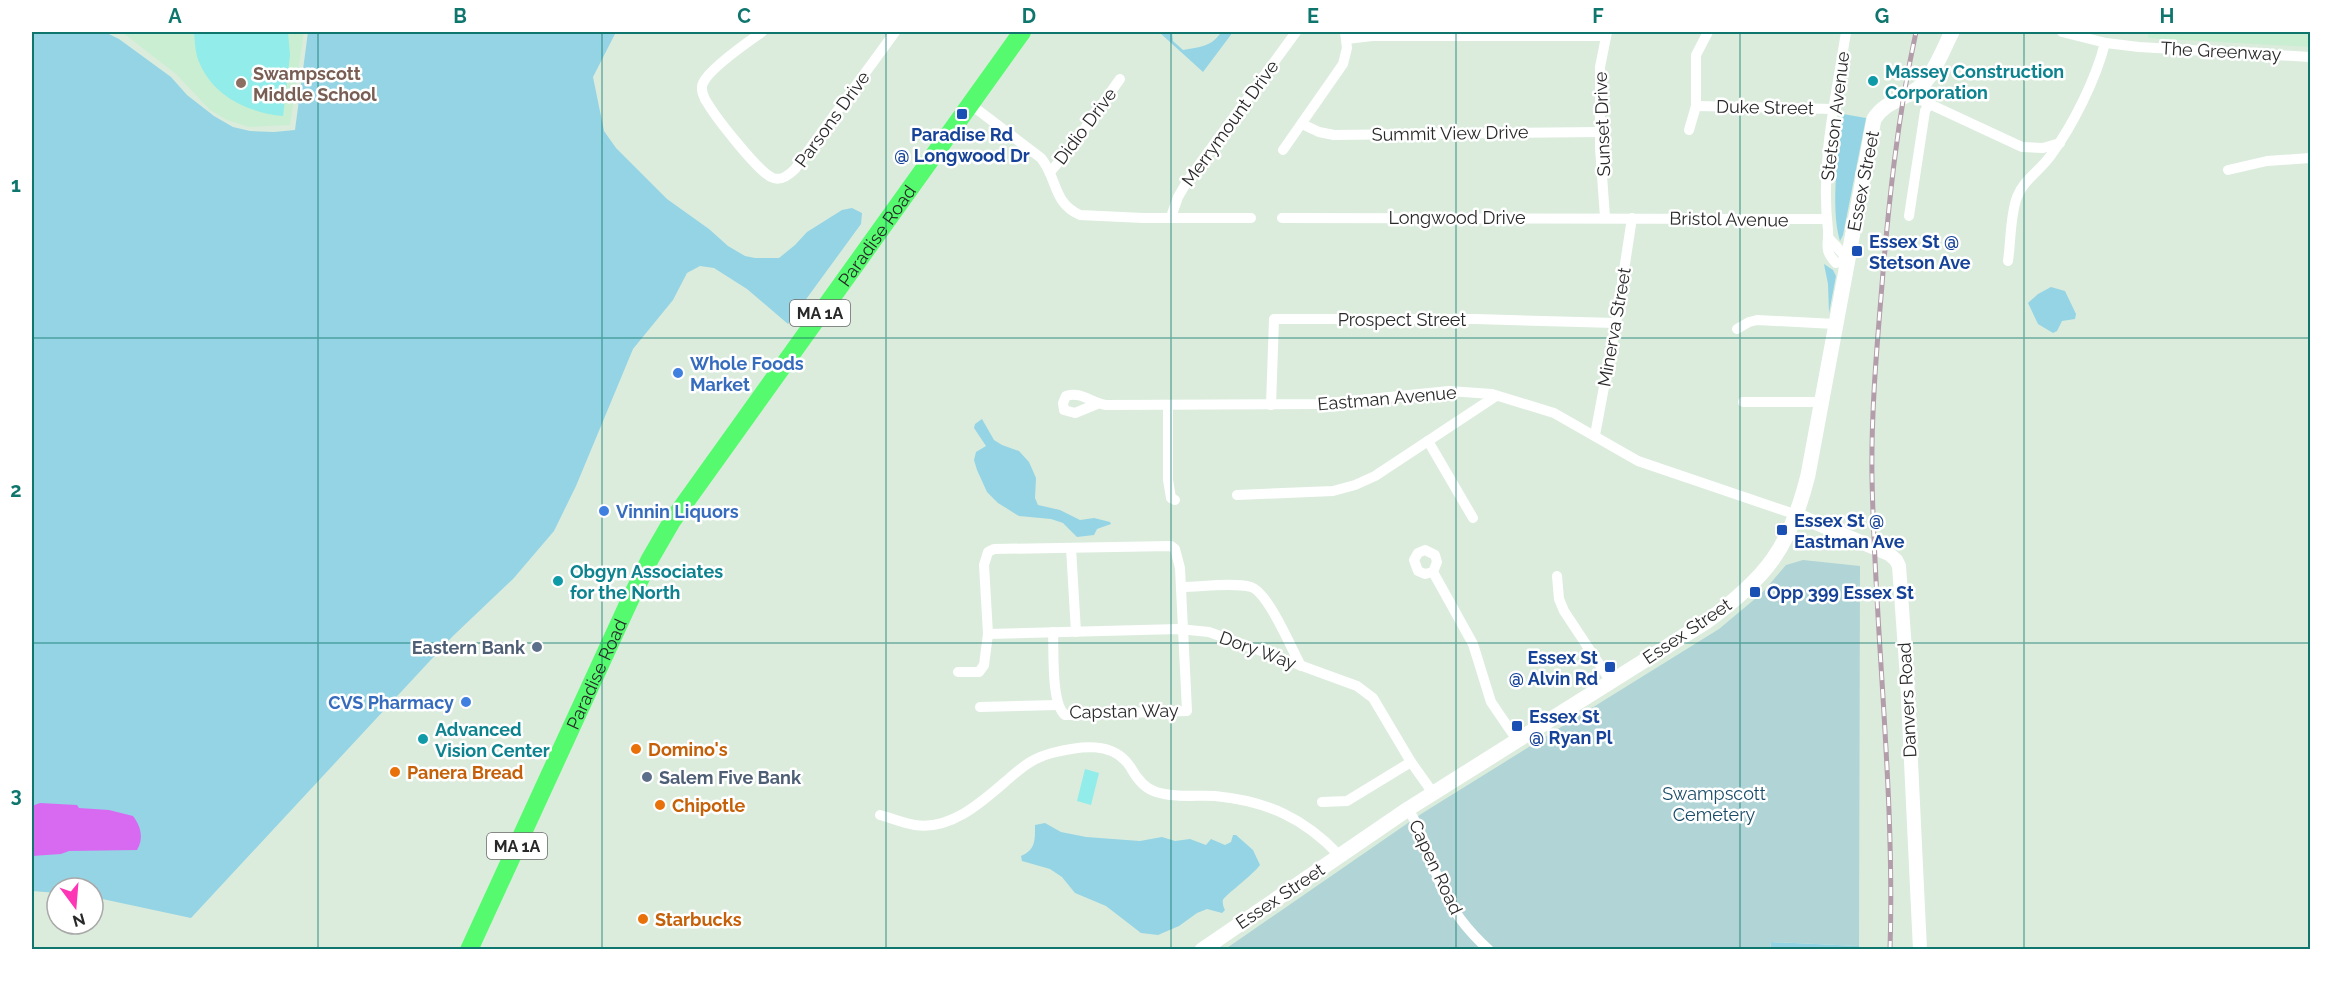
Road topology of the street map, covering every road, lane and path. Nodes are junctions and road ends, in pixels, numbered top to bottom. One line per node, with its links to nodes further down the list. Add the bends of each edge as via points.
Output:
1 (762, 32): 2 (street, Parsons Drive, via 716,69 702,88 708,105 763,170 777,179 795,169)
2 (895, 32)
3 (1022, 32): 15 (highway, Paradise Road / MA 1A)
4 (1296, 32): 28 (street, Merrymount Drive, via 1188,180)
5 (1708, 32): 17 (street, via 1696,55)
6 (1846, 32): 18 (street, Stetson Avenue)
7 (1952, 32): 14 (main road, Essex Street, via 1929,76)
8 (2062, 32): 11 (street, The Greenway)
9 (1606, 34): 10 (street); 21 (street, Sunset Drive, via 1599,67)
10 (1346, 35): 19 (street, via 1343,64)
11 (2105, 43): 12 (street, The Greenway); 22 (street, via 2100,63)
12 (2310, 57)
13 (1120, 79): 26 (street, Didio Drive)
14 (1911, 92): 16 (street); 34 (main road, Essex Street, via 1882,109 1874,119)
15 (970, 104): 26 (street, via 1035,153); 71 (highway, Paradise Road / MA 1A, via 672,522 632,596)
16 (1929, 104): 22 (street, via 2022,147 2043,148); 27 (street)
17 (1696, 106): 18 (street, Duke Street); 20 (street)
18 (1833, 109): 33 (street, Stetson Avenue, via 1825,168)
19 (1302, 124): 21 (street, Summit View Drive, via 1334,135); 23 (street)
20 (1689, 130)
21 (1601, 132): 31 (street, Sunset Drive)
22 (2060, 142): 35 (street, via 2017,198)
23 (1283, 150)
24 (2310, 158): 25 (street, via 2267,161)
25 (2228, 170)
26 (1050, 172): 28 (street, via 1060,198 1080,215)
27 (1909, 216)
28 (1172, 218): 29 (street)
29 (1251, 218)
30 (1282, 218): 31 (street, Longwood Drive)
31 (1605, 218): 32 (street, Longwood Drive)
32 (1632, 218): 33 (street, Bristol Avenue); 36 (street, Minerva Street)
33 (1826, 219): 34 (street, Stetson Avenue, via 1828,237)
34 (1847, 260): 37 (main road, Essex Street)
35 (2008, 261)
36 (1616, 323): 44 (street, Prospect Street, via 1274,319); 45 (street, Minerva Street)
37 (1835, 324): 38 (street, via 1768,320 1749,322); 41 (main road, Essex Street)
38 (1737, 329)
39 (1496, 396): 44 (street, Eastman Avenue, via 1449,391 1354,402); 45 (street, Eastman Avenue, via 1554,413); 46 (street)
40 (1743, 402): 41 (street)
41 (1821, 402): 49 (main road, Essex Street)
42 (1097, 404): 43 (street, Eastman Avenue)
43 (1168, 405): 44 (street, Eastman Avenue); 48 (street, via 1168,480 1171,498)
44 (1271, 405)
45 (1595, 435): 49 (street, Eastman Avenue, via 1638,460)
46 (1428, 441): 47 (street, via 1375,476 1346,489); 50 (street)
47 (1237, 495)
48 (1175, 500)
49 (1797, 515): 61 (main road, Essex Street, via 1774,559 1733,601); 74 (street, Danvers Road, via 1889,554 1896,560 1900,574)
50 (1473, 518)
51 (1071, 548): 54 (street, via 1171,546 1179,561); 56 (street); 58 (street, via 1002,548 994,549 985,558)
52 (1433, 572): 64 (street, via 1473,644 1491,702)
53 (1557, 576): 61 (street, via 1564,611)
54 (1180, 587): 55 (street); 59 (street, via 1238,586 1256,590 1267,601)
55 (1182, 629): 56 (street, Dory Way); 59 (street, Dory Way, via 1209,632); 62 (street, Capstan Way, via 1187,711 1065,714)
56 (1076, 632): 57 (street, Dory Way)
57 (1053, 633): 58 (street, Dory Way); 62 (street)
58 (988, 634): 60 (street, via 979,672)
59 (1301, 666): 65 (street, Dory Way, via 1327,674 1373,698)
60 (958, 672)
61 (1611, 682): 64 (main road, Essex Street)
62 (1058, 705): 63 (street)
63 (980, 707)
64 (1517, 740): 66 (main road, Essex Street)
65 (1411, 762): 66 (street, Dory Way); 67 (street, via 1347,801)
66 (1433, 793): 68 (main road, Essex Street)
67 (1322, 802)
68 (1408, 809): 70 (main road, Essex Street); 73 (street, Capen Road, via 1448,902)
69 (880, 815): 70 (street, via 916,825 942,824 970,809 1037,757 1101,747 1119,754 1152,791 1215,796 1273,808 1322,836)
70 (1339, 855): 72 (main road, Essex Street)
71 (469, 950)
72 (1202, 950)
73 (1489, 950)
74 (1920, 950)

